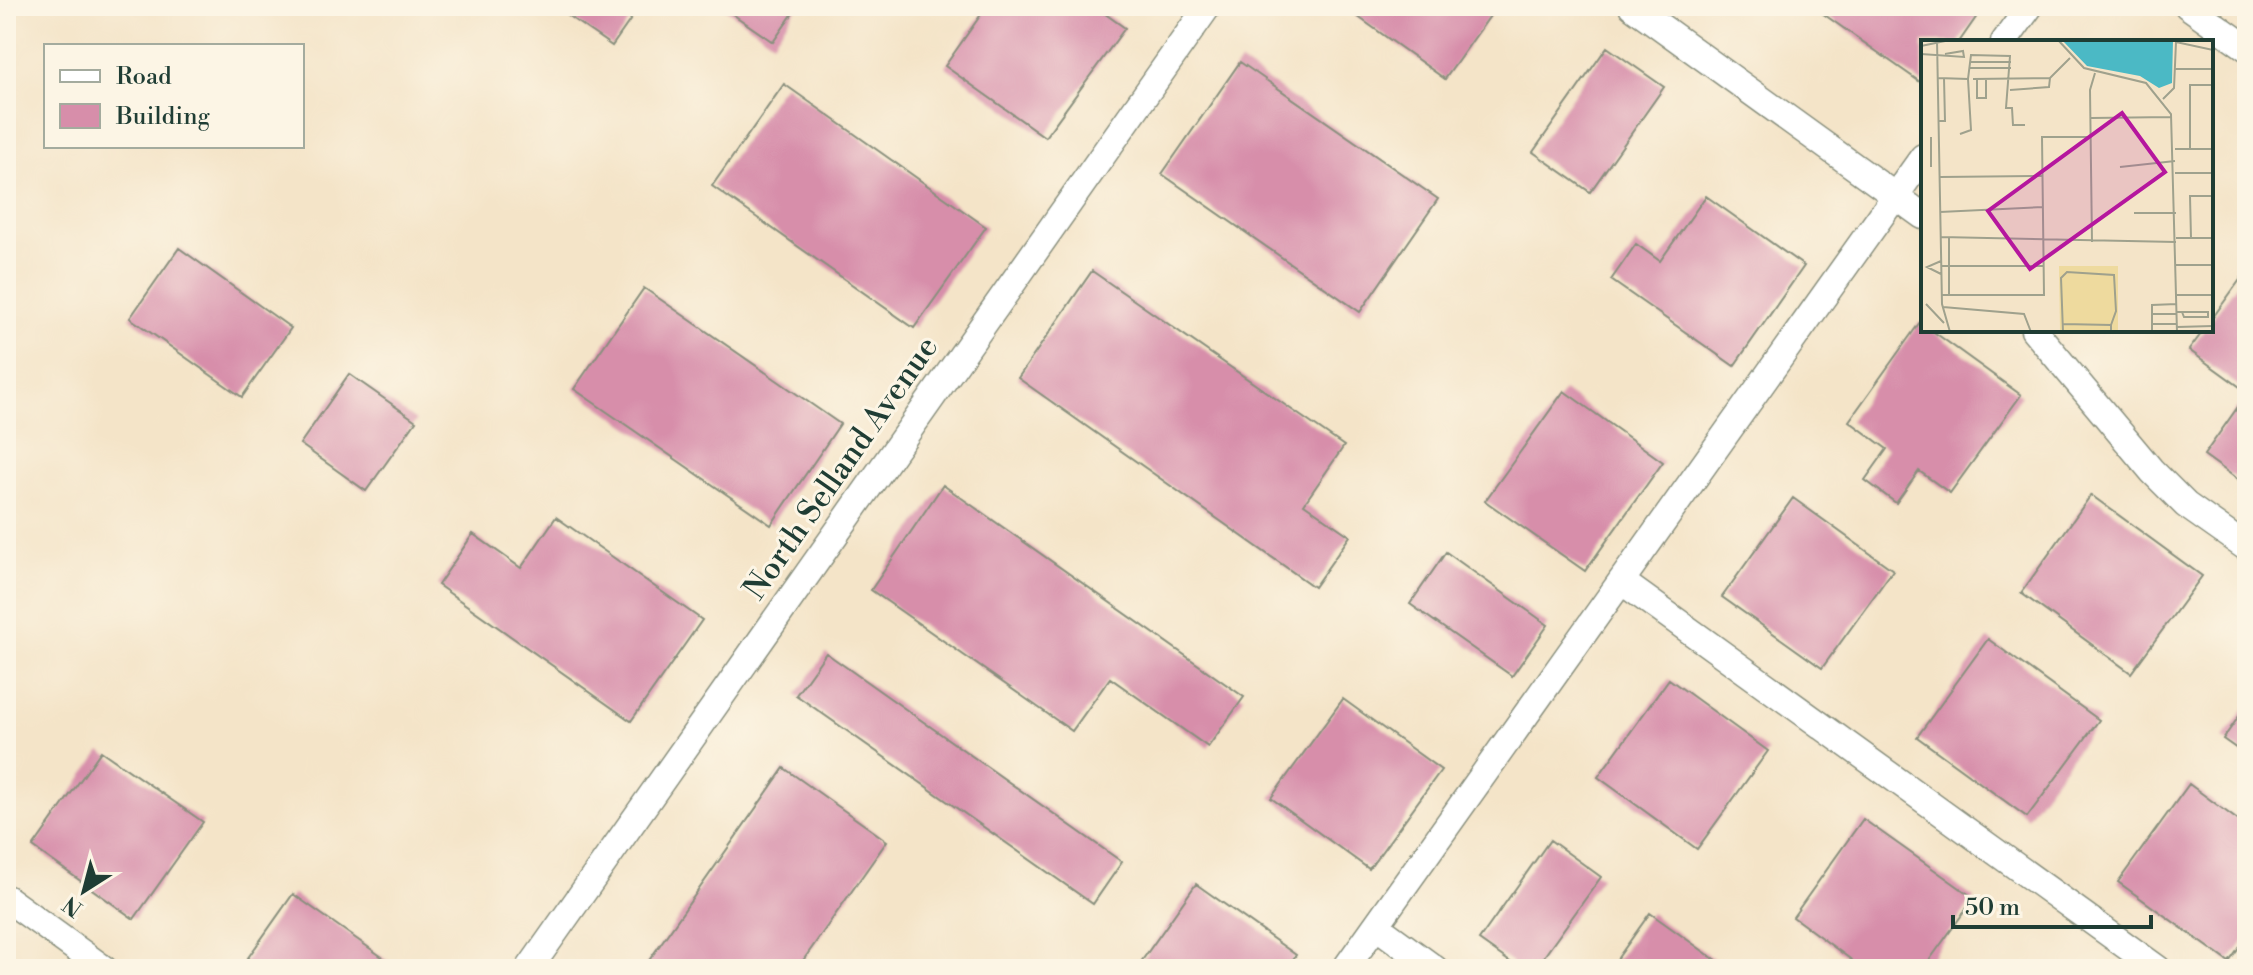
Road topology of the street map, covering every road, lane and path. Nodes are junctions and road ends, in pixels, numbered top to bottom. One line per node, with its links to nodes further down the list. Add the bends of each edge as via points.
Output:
1 (1208, 6): 16 (street, North Selland Avenue)
2 (1632, 6): 8 (street)
3 (2030, 6): 5 (street)
4 (2188, 6): 6 (street)
5 (2005, 40)
6 (2247, 48)
7 (1921, 160): 8 (street)
8 (1895, 196): 9 (street); 12 (street)
9 (1921, 215)
10 (2036, 332): 11 (street, via 2152,471 2186,505)
11 (2247, 548)
12 (1621, 581): 14 (street); 19 (street)
13 (6, 898): 15 (street)
14 (1376, 926): 17 (street); 18 (street)
15 (104, 969)
16 (529, 969)
17 (1345, 969)
18 (1435, 969)
19 (2158, 969)

